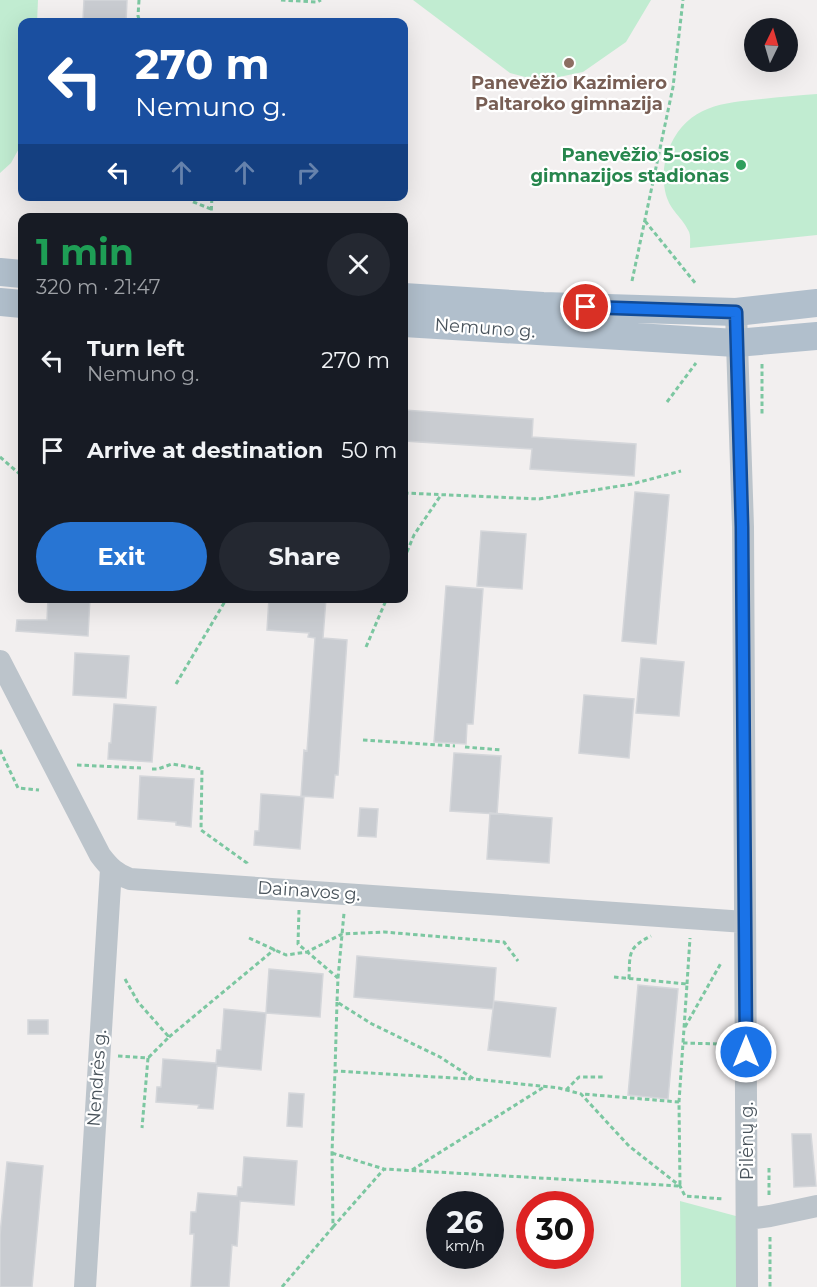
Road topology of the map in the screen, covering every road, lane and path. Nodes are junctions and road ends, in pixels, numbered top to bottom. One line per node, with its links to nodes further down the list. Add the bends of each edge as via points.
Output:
1 (139, 0): 5 (path)
2 (281, 0): 3 (path)
3 (321, 0)
4 (683, 0): 10 (path, via 673,87)
5 (139, 18)
6 (190, 201): 8 (path)
7 (212, 201): 8 (path)
8 (211, 209): 9 (path)
9 (211, 213)
10 (645, 221): 13 (path); 14 (path)
11 (0, 272): 12 (main road)
12 (18, 274)
13 (632, 281)
14 (696, 284)
15 (408, 297): 19 (main road, Nemuno g.)
16 (0, 302): 18 (main road)
17 (817, 303): 19 (main road, Nemuno g.)
18 (18, 304)
19 (736, 312): 22 (street, Pilėnų g.)
20 (408, 323): 22 (main road, Nemuno g.)
21 (817, 336): 22 (main road, Nemuno g.)
22 (736, 343): 49 (street, Pilėnų g.)
23 (696, 362): 24 (path)
24 (667, 402)
25 (0, 457): 27 (path)
26 (681, 471): 29 (path, via 632,484 539,499)
27 (18, 473)
28 (408, 493): 29 (path)
29 (441, 495): 30 (path)
30 (408, 549)
31 (224, 603): 35 (path)
32 (385, 603): 33 (path)
33 (366, 647)
34 (0, 661): 45 (street, via 100,855)
35 (176, 684)
36 (363, 740): 37 (path)
37 (455, 746)
38 (465, 747): 40 (path)
39 (0, 750): 44 (path, via 18,788)
40 (501, 750)
41 (68, 765): 42 (path)
42 (141, 768)
43 (152, 769): 46 (path, via 172,764 202,769 201,830 247,863)
44 (39, 790)
45 (111, 869): 46 (street, Dainavos g., via 130,879); 54 (street, Nendrės g.)
46 (257, 888): 47 (street, Dainavos g.)
47 (299, 891): 48 (street, Dainavos g.); 56 (path, via 298,944)
48 (346, 894): 49 (street, Dainavos g.); 51 (path)
49 (746, 922): 84 (street, Pilėnų g.)
50 (657, 933): 61 (path, via 636,943 630,955)
51 (342, 934): 56 (path); 57 (path, via 384,932 504,942); 60 (path)
52 (690, 935): 62 (path)
53 (249, 938): 55 (path)
54 (106, 946): 65 (path, via 138,1002); 68 (street, Nendrės g.)
55 (275, 949): 56 (path, via 286,955); 65 (path)
56 (307, 952): 60 (path)
57 (518, 961)
58 (722, 963): 64 (path)
59 (614, 977): 61 (path)
60 (338, 978): 63 (path)
61 (629, 979): 62 (path)
62 (687, 984): 64 (path)
63 (337, 1002): 70 (path); 72 (path)
64 (684, 1029): 66 (path)
65 (169, 1036): 69 (path)
66 (683, 1043): 67 (path); 76 (path)
67 (722, 1044)
68 (98, 1055): 69 (path); 86 (street, Nendrės g.)
69 (148, 1058): 77 (path)
70 (335, 1071): 72 (path); 78 (path)
71 (603, 1077): 74 (path, via 579,1077)
72 (474, 1079): 73 (path)
73 (544, 1087): 74 (path); 80 (path)
74 (566, 1090): 75 (path)
75 (581, 1094): 76 (path); 81 (path, via 629,1146)
76 (679, 1102): 81 (path)
77 (142, 1128)
78 (332, 1153): 79 (path); 85 (path)
79 (384, 1169): 80 (path); 85 (path)
80 (410, 1171): 81 (path)
81 (680, 1186): 82 (path, via 685,1196)
82 (724, 1198)
83 (817, 1206): 84 (street)
84 (747, 1219): 88 (street, Pilėnų g.)
85 (333, 1227): 87 (path)
86 (85, 1287)
87 (282, 1287)
88 (747, 1287)

